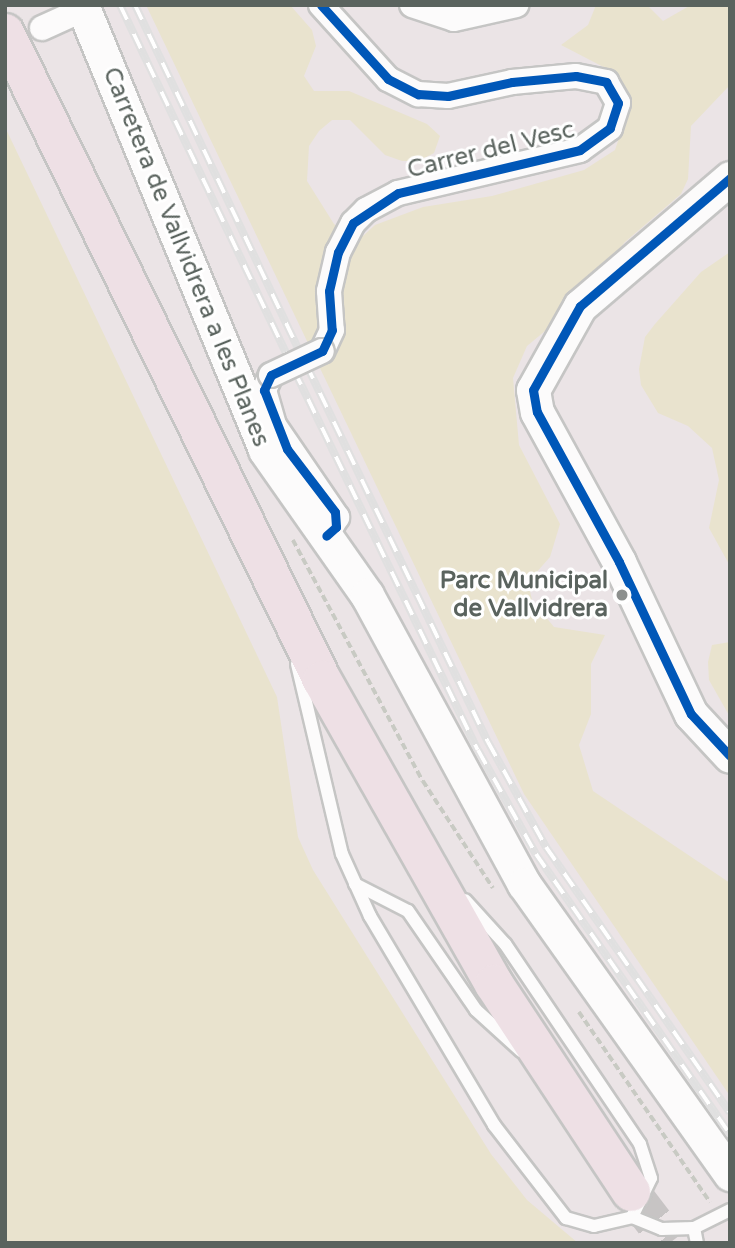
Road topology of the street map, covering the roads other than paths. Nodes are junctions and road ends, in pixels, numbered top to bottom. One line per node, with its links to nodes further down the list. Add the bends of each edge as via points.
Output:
1 (6, 5): 6 (highway)
2 (321, 5): 8 (street, Carrer del Vesc, bridge, via 388,79 418,94 448,96 576,76 606,82 618,103 610,128 580,150 407,190 366,210 353,223 338,253 330,291 332,330 322,351 271,375 264,390 277,431 337,517)
3 (412, 5): 4 (street, via 454,19)
4 (516, 5)
5 (83, 7): 6 (street); 8 (main road, Carretera de Vallvidrera a les Planes, via 253,427 290,491)
6 (22, 38): 9 (highway)
7 (730, 178): 10 (main road, via 580,306 533,390 537,412 619,562 691,714)
8 (326, 536): 14 (main road, Carretera de Vallvidrera a les Planes, via 366,595 524,884)
9 (281, 603): 11 (highway); 12 (lane, via 318,745 334,832)
10 (730, 756)
11 (415, 844): 13 (highway); 15 (lane, via 505,944 640,1144 650,1178)
12 (355, 884): 13 (lane, via 408,911 497,1033); 15 (lane, via 494,1125 541,1192 579,1224 594,1226)
13 (553, 1073): 15 (highway)
14 (730, 1174)
15 (632, 1204): 17 (lane, via 662,1229)
16 (730, 1210): 17 (lane)
17 (694, 1228): 18 (lane)
18 (697, 1243)

